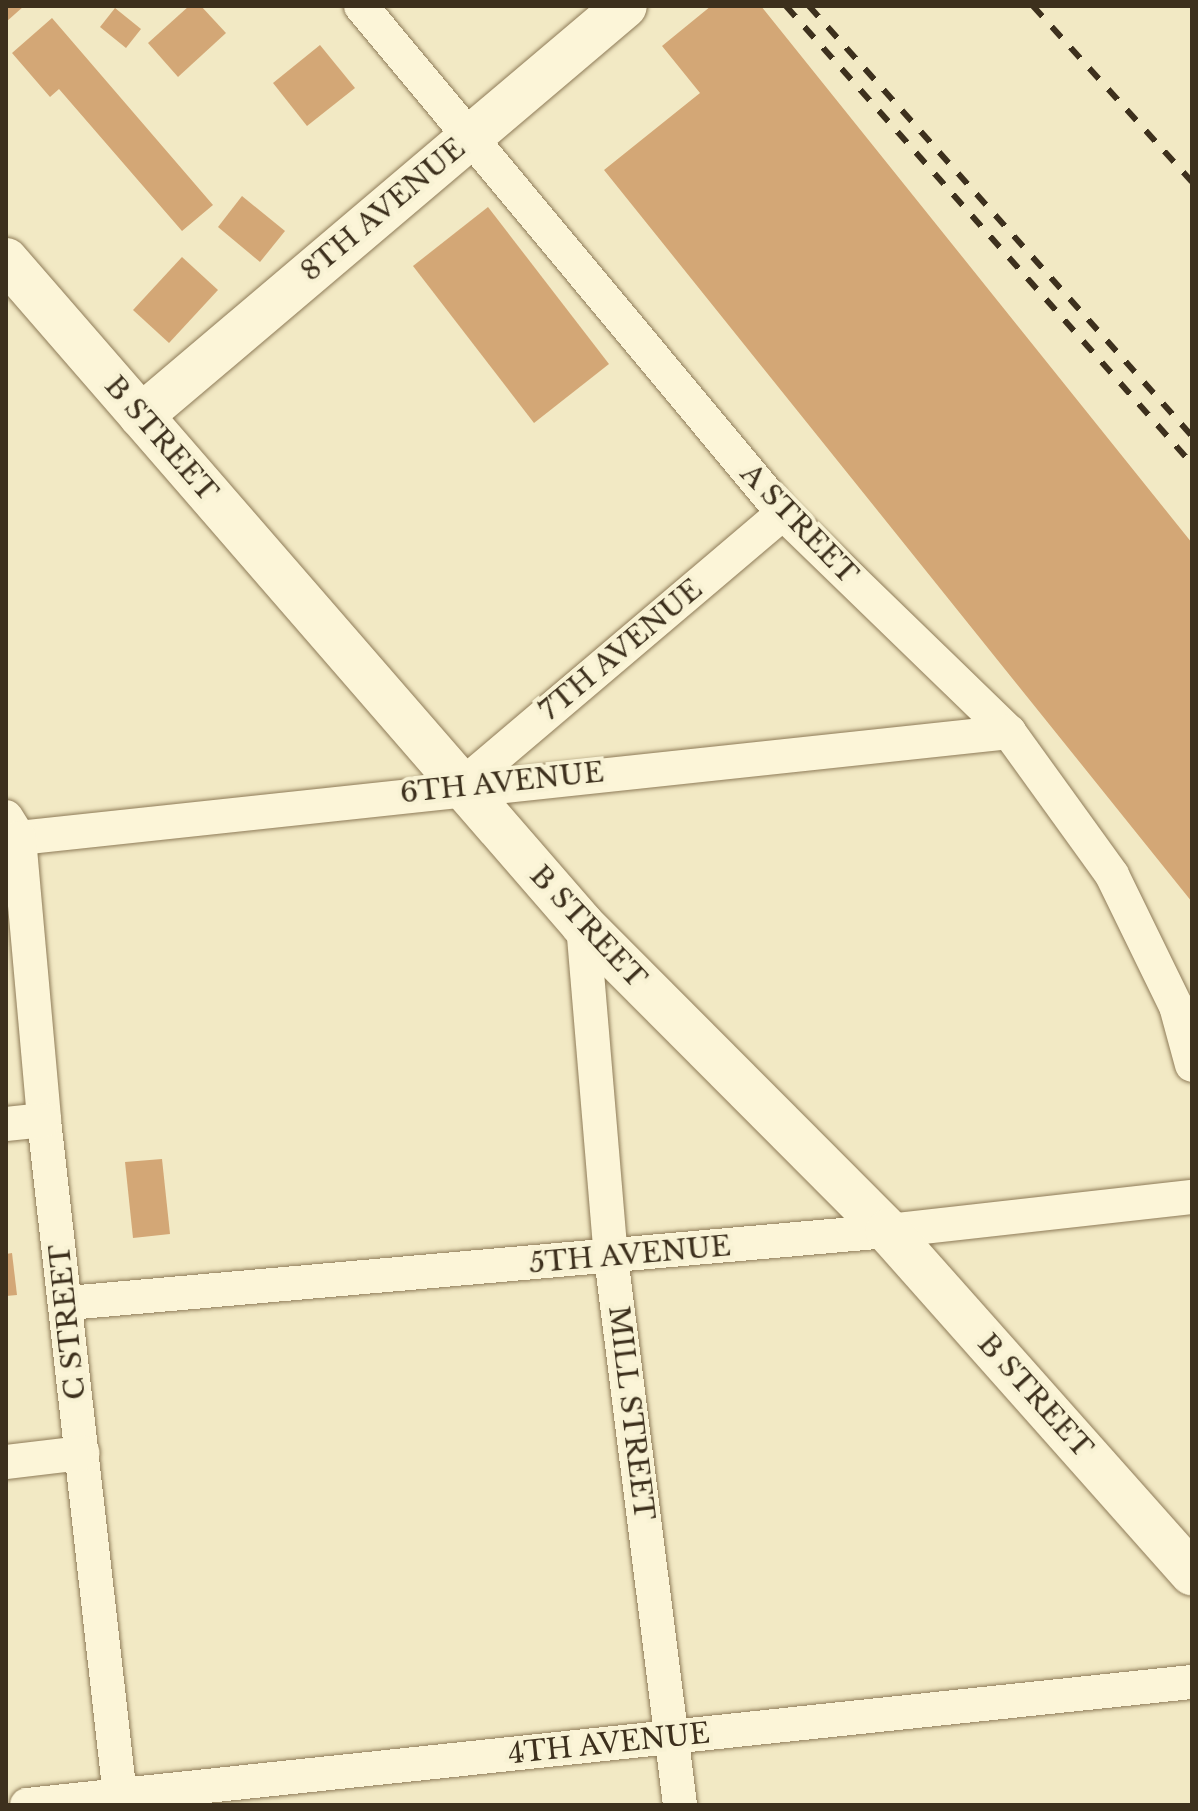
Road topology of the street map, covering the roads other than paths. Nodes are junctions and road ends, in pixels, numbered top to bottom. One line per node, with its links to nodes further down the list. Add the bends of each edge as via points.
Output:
1 (361, 6): 3 (street, A STREET)
2 (625, 6): 3 (street, 8TH AVENUE)
3 (472, 134): 5 (street, 8TH AVENUE); 6 (street, A STREET)
4 (6, 260): 5 (street, B STREET)
5 (141, 416): 8 (street, B STREET)
6 (783, 513): 7 (street, A STREET); 8 (street, 7TH AVENUE)
7 (1009, 732): 8 (street, 6TH AVENUE); 11 (street, A STREET, via 1112,875 1176,1006)
8 (460, 787): 9 (street, 6TH AVENUE); 10 (street, B STREET)
9 (13, 828): 12 (street, C STREET)
10 (583, 925): 15 (street, B STREET); 16 (street, MILL STREET)
11 (1192, 1065)
12 (44, 1120): 13 (street); 17 (street, C STREET)
13 (6, 1124)
14 (1192, 1197): 15 (street, 5TH AVENUE)
15 (888, 1231): 16 (street, 5TH AVENUE); 20 (street, B STREET)
16 (611, 1257): 17 (street, 5TH AVENUE); 22 (street, MILL STREET)
17 (68, 1303): 18 (street, C STREET)
18 (82, 1453): 19 (street); 23 (street, C STREET)
19 (6, 1462)
20 (1192, 1573)
21 (1192, 1682): 22 (street, 4TH AVENUE)
22 (673, 1738): 23 (street, 4TH AVENUE); 25 (street, MILL STREET)
23 (120, 1800): 24 (street, 4TH AVENUE)
24 (27, 1805)
25 (680, 1805)

